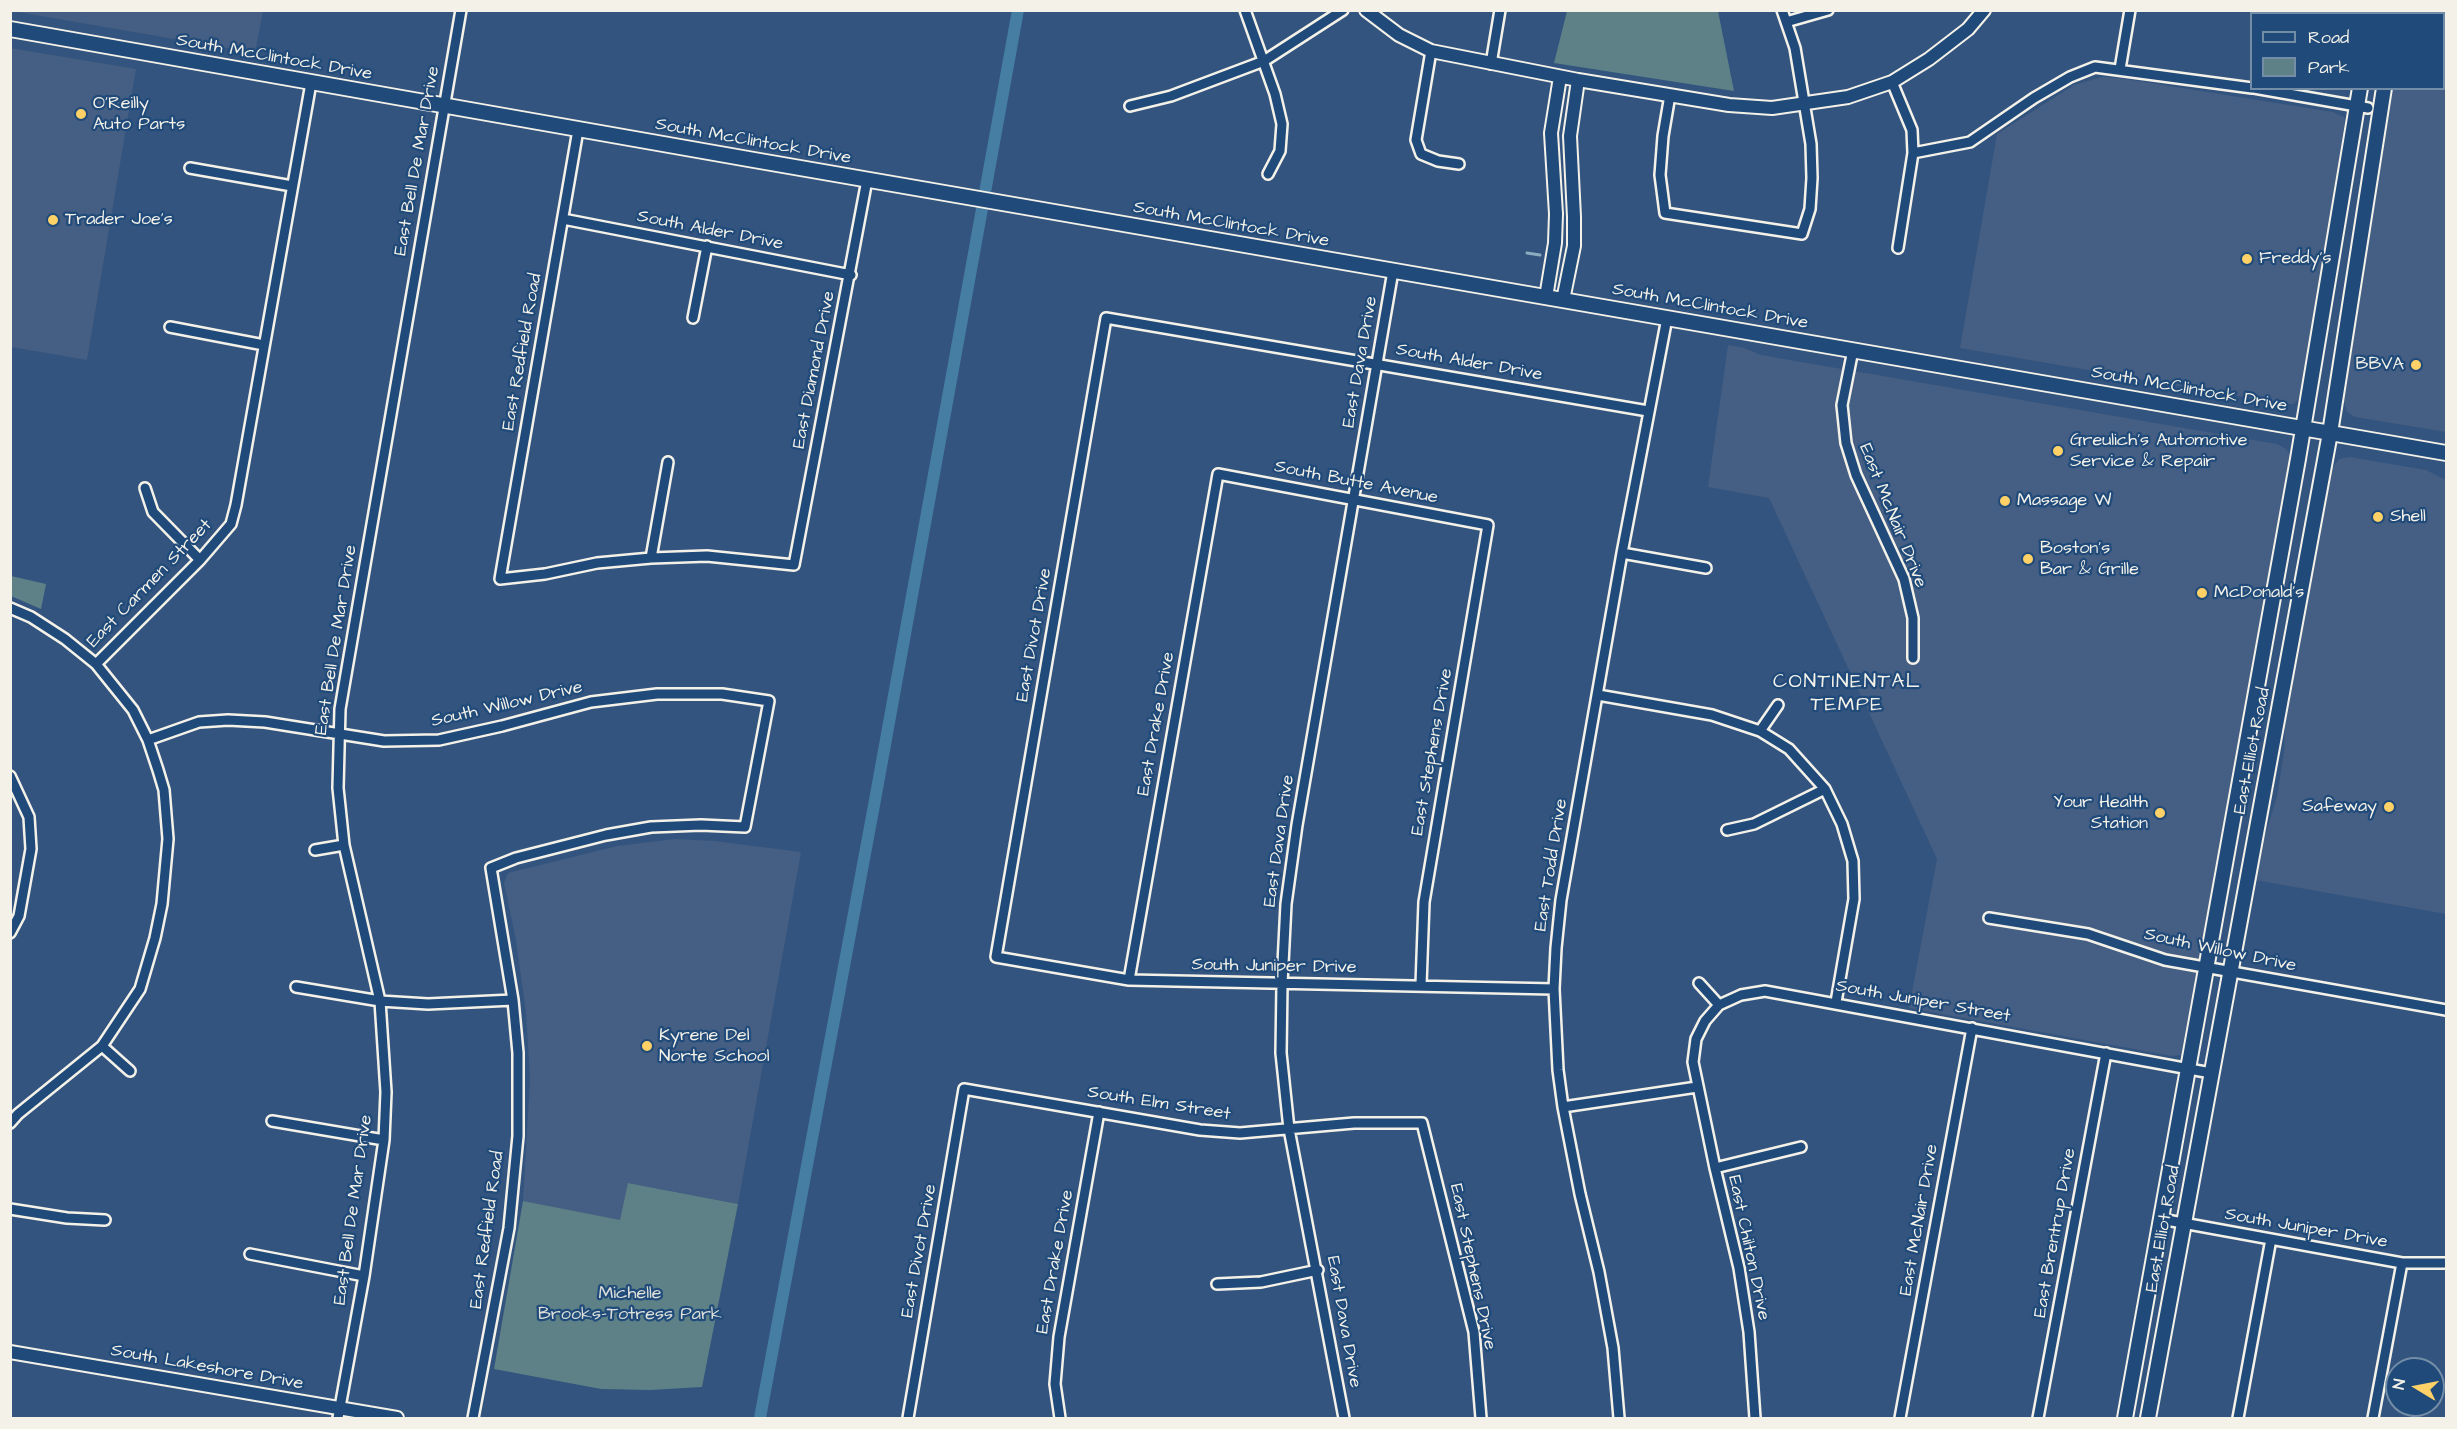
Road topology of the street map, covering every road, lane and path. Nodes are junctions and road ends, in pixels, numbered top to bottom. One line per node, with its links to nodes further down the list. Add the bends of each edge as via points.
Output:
1 (461, 10): 26 (street, East Bell De Mar Drive)
2 (1245, 10): 13 (street)
3 (1343, 10): 13 (street)
4 (1366, 10): 12 (street, via 1399,35)
5 (1500, 10): 14 (street)
6 (1782, 10): 10 (street)
7 (1828, 10): 10 (street)
8 (1984, 10): 18 (street, via 1968,29)
9 (2130, 10): 15 (street)
10 (1786, 22): 25 (street, via 1795,48)
11 (10, 29): 19 (main road, South McClintock Drive)
12 (1431, 51): 14 (street); 31 (street, via 1416,140 1422,154)
13 (1264, 61): 27 (street, via 1171,96); 33 (street, via 1282,124 1280,151)
14 (1491, 64): 16 (street)
15 (2120, 69): 20 (street); 30 (street, via 2095,67 2070,77 1970,142)
16 (1560, 77): 17 (street); 41 (street, via 1551,133 1555,243)
17 (1578, 80): 24 (street); 42 (street, via 1570,136 1574,246)
18 (1892, 82): 25 (street, via 1848,97); 30 (street, via 1912,130)
19 (310, 83): 26 (main road, South McClintock Drive); 35 (street, East Carmen Street)
20 (2250, 88)
21 (2263, 90): 28 (street)
22 (2360, 90): 28 (main road, East Elliot Road)
23 (2384, 90): 52 (main road, East Elliot Road)
24 (1670, 95): 25 (street, via 1729,105); 25 (street, via 1660,175 1665,213 1802,234 1810,209 1812,178)
25 (1804, 105)
26 (444, 106): 29 (main road, South McClintock Drive); 69 (street, East Bell De Mar Drive)
27 (1130, 106)
28 (2363, 107): 51 (main road, East Elliot Road)
29 (578, 130): 34 (main road, South McClintock Drive); 36 (street, East Redfield Road)
30 (1913, 153): 38 (street)
31 (1459, 164)
32 (190, 168): 35 (street)
33 (1268, 174)
34 (867, 180): 39 (main road, South McClintock Drive); 40 (street, East Diamond Drive)
35 (292, 186): 47 (street, East Carmen Street)
36 (563, 219): 37 (street, South Alder Drive); 60 (street, East Redfield Road, via 500,579)
37 (707, 246): 40 (street, South Alder Drive); 43 (street)
38 (1898, 248)
39 (1393, 271): 41 (main road, South McClintock Drive); 49 (street, East Dava Drive)
40 (850, 275): 60 (street, East Diamond Drive, via 794,565 707,556)
41 (1546, 297): 42 (main road, South McClintock Drive)
42 (1563, 300): 45 (main road, South McClintock Drive)
43 (693, 318)
44 (1106, 318): 49 (street, South Alder Drive); 81 (street, East Divot Drive)
45 (1667, 318): 48 (main road, South McClintock Drive); 50 (street, East Todd Drive)
46 (170, 327): 47 (street)
47 (264, 345): 61 (street, East Carmen Street, via 231,524)
48 (1853, 350): 51 (main road, South McClintock Drive); 64 (street, East McNair Drive, via 1842,405 1846,443 1856,475 1904,579 1912,618)
49 (1377, 363): 50 (street, South Alder Drive); 57 (street, East Dava Drive)
50 (1648, 411): 59 (street, East Todd Drive)
51 (2304, 428): 52 (main road, South McClintock Drive); 72 (main road, East Elliot Road)
52 (2330, 433): 53 (main road, South McClintock Drive); 70 (main road, East Elliot Road)
53 (2446, 453)
54 (668, 462): 60 (street)
55 (1218, 474): 57 (street, South Butte Avenue); 84 (street, East Drake Drive)
56 (145, 488): 61 (street, via 153,513)
57 (1355, 499): 58 (street, South Butte Avenue); 86 (street, East Dava Drive, via 1297,825 1286,904)
58 (1488, 525): 87 (street, East Stephens Drive, via 1424,902)
59 (1622, 553): 62 (street); 66 (street, East Todd Drive)
60 (651, 558)
61 (200, 560): 65 (street, East Carmen Street)
62 (1706, 568)
63 (10, 608): 65 (street, via 65,639)
64 (1913, 658)
65 (96, 664): 71 (street, East Carmen Street, via 133,710)
66 (1598, 695): 68 (street, via 1712,715); 89 (street, East Todd Drive, via 1562,900)
67 (1778, 705): 68 (street)
68 (1760, 731): 74 (street, via 1789,749)
69 (338, 735): 71 (street, South Willow Drive, via 265,722 228,720 199,722); 76 (street, East Bell De Mar Drive); 78 (street, South Willow Drive, via 384,741 439,740 591,702 657,694 722,694 769,701 745,827 651,827 606,835)
70 (2274, 737): 72 (main road); 83 (main road, East Elliot Road)
71 (148, 740): 96 (street, East Carmen Street, via 164,790 167,814 167,869 162,904 140,989)
72 (2247, 749): 82 (main road, East Elliot Road)
73 (10, 776): 80 (street, via 28,817 31,849 19,916)
74 (1825, 789): 75 (street, via 1754,824); 92 (street, via 1842,824 1853,861 1854,899)
75 (1727, 830)
76 (344, 845): 77 (street); 91 (street, East Bell De Mar Drive)
77 (315, 850)
78 (491, 867): 90 (street, East Redfield Road)
79 (1989, 918): 82 (street, South Willow Drive, via 2088,934 2165,960)
80 (10, 933)
81 (996, 957): 84 (street, South Juniper Drive)
82 (2208, 968): 83 (street, South Willow Drive); 98 (main road, East Elliot Road)
83 (2230, 972): 94 (street, South Willow Drive); 100 (main road, East Elliot Road)
84 (1129, 980): 86 (street, South Juniper Drive)
85 (1700, 983): 93 (street)
86 (1281, 984): 87 (street, South Juniper Drive); 108 (street, East Dava Drive, via 1281,1053)
87 (1421, 986): 89 (street, South Juniper Drive)
88 (296, 987): 91 (street)
89 (1554, 989): 103 (street, East Todd Drive)
90 (513, 1000): 91 (street, via 428,1004); 126 (street, East Redfield Road, via 518,1053 518,1136 509,1228)
91 (380, 1001): 109 (street, East Bell De Mar Drive, via 386,1092)
92 (1836, 1002): 93 (street, South Juniper Street, via 1765,991 1741,995); 95 (street, South Juniper Street)
93 (1719, 1005): 101 (street, via 1696,1039 1693,1062)
94 (2446, 1010)
95 (1972, 1028): 97 (street, South Juniper Street); 133 (street, East McNair Drive)
96 (102, 1046): 99 (street); 106 (street, East Carmen Street)
97 (2106, 1053): 98 (street, South Juniper Street); 134 (street, East Brentrup Drive)
98 (2189, 1068): 100 (street, South Juniper Street); 113 (main road, East Elliot Road)
99 (130, 1071)
100 (2211, 1072): 115 (main road, East Elliot Road)
101 (1697, 1087): 103 (street); 111 (street, East Chilton Drive)
102 (964, 1089): 104 (street, South Elm Street); 127 (street, East Divot Drive)
103 (1563, 1107): 131 (street, East Todd Drive, via 1613,1348)
104 (1099, 1112): 108 (street, South Elm Street, via 1200,1130 1240,1133); 128 (street, East Drake Drive, via 1059,1337 1055,1384)
105 (272, 1120): 109 (street)
106 (10, 1123)
107 (1422, 1123): 108 (street, South Elm Street); 130 (street, East Stephens Drive, via 1474,1332)
108 (1289, 1129): 120 (street, East Dava Drive)
109 (384, 1140): 121 (street, East Bell De Mar Drive)
110 (1801, 1147): 111 (street)
111 (1715, 1168): 132 (street, East Chilton Drive, via 1739,1268 1749,1332)
112 (10, 1209): 114 (street)
113 (2161, 1219): 115 (street, South Juniper Drive); 135 (main road, East Elliot Road)
114 (105, 1220)
115 (2184, 1223): 116 (street, South Juniper Drive); 136 (main road, East Elliot Road)
116 (2271, 1239): 118 (street, South Juniper Drive); 137 (street)
117 (250, 1254): 121 (street)
118 (2402, 1263): 119 (street, South Juniper Drive); 138 (street)
119 (2446, 1263)
120 (1318, 1270): 122 (street, via 1261,1282); 129 (street, East Dava Drive)
121 (364, 1276): 124 (street, East Bell De Mar Drive)
122 (1217, 1284)
123 (10, 1352): 124 (street, South Lakeshore Drive)
124 (339, 1414): 125 (street, South Lakeshore Drive)
125 (397, 1419)
126 (473, 1419)
127 (908, 1419)
128 (1060, 1419)
129 (1344, 1419)
130 (1481, 1419)
131 (1618, 1419)
132 (1755, 1419)
133 (1900, 1419)
134 (2038, 1419)
135 (2125, 1419)
136 (2148, 1419)
137 (2238, 1419)
138 (2373, 1419)

